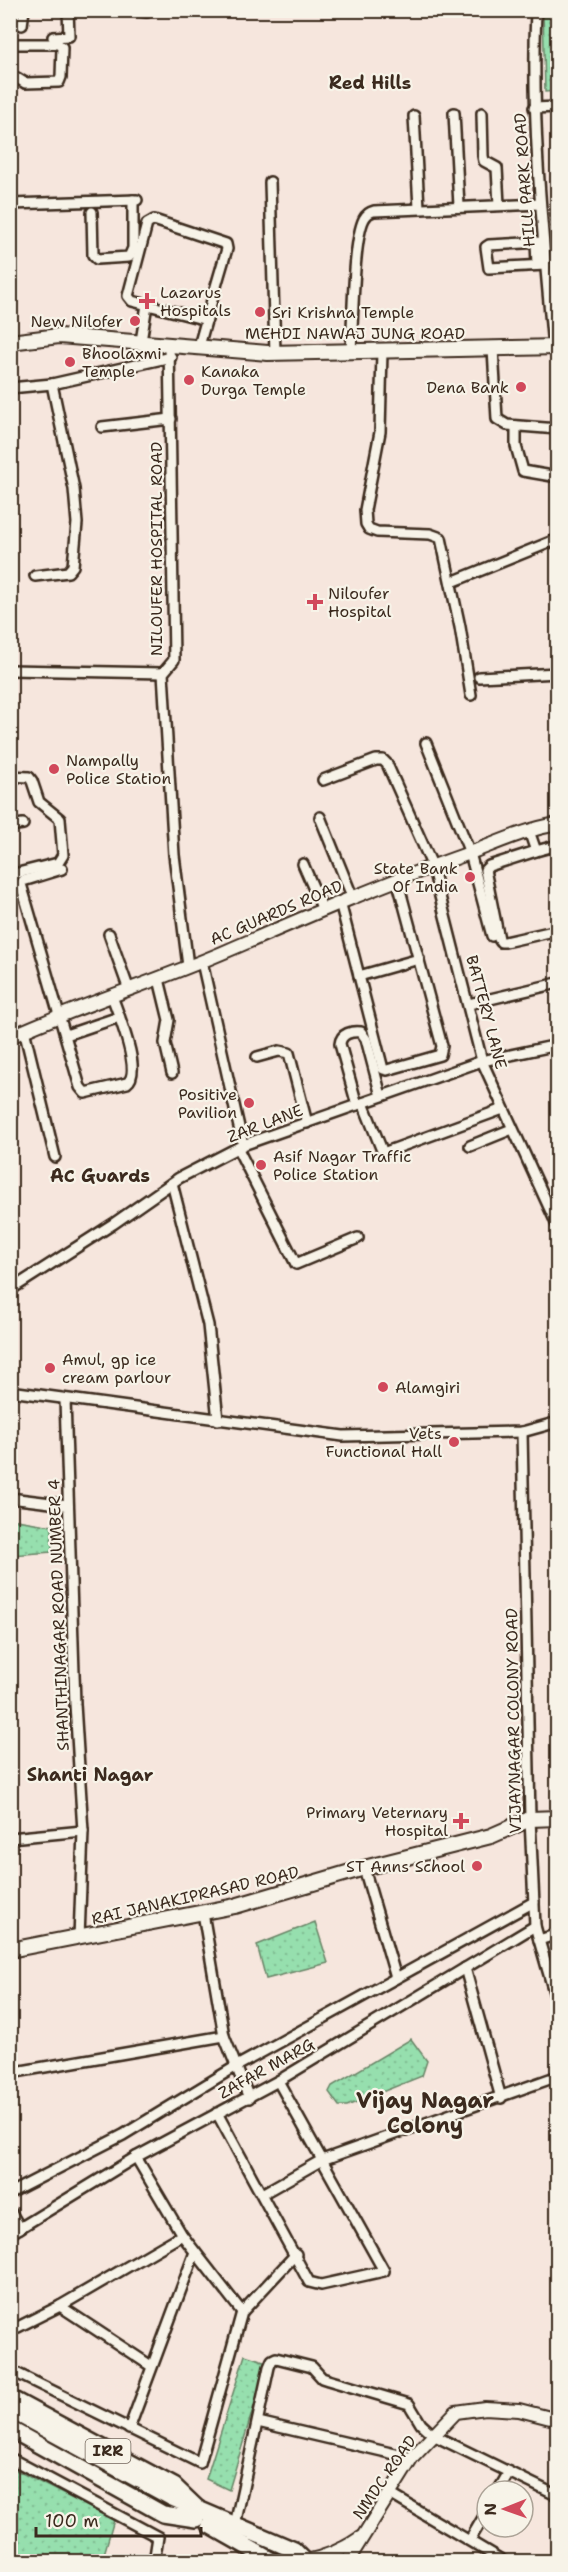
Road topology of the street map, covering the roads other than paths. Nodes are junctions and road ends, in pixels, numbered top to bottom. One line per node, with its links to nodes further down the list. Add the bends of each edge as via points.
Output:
1 (24, 10): 6 (street)
2 (68, 10): 7 (street, via 69,36)
3 (134, 10): 4 (street)
4 (151, 10)
5 (536, 10): 11 (street, HILL PARK ROAD)
6 (22, 25)
7 (53, 37)
8 (10, 44): 9 (street, via 62,47 59,82 25,83)
9 (10, 78)
10 (558, 107): 11 (street)
11 (534, 108): 17 (street, HILL PARK ROAD)
12 (454, 113): 19 (street)
13 (482, 114): 18 (street, via 483,156 484,161 497,168)
14 (414, 116): 20 (street)
15 (270, 182): 34 (street)
16 (10, 204): 21 (street, via 108,205 135,200 133,248 129,257 97,259 93,255)
17 (540, 204): 18 (street); 22 (street, HILL PARK ROAD)
18 (500, 205): 19 (street)
19 (459, 206): 20 (street)
20 (419, 208): 32 (street, via 374,210 364,219 358,245)
21 (92, 212)
22 (540, 242): 23 (street, HILL PARK ROAD); 23 (street, via 489,245 487,264 489,268)
23 (542, 265): 29 (street, HILL PARK ROAD)
24 (147, 305): 25 (street); 25 (street, via 132,301 128,292 147,224 154,220 226,244); 26 (street)
25 (207, 320): 28 (street)
26 (141, 341): 27 (main road, MEHDI NAWAJ JUNG ROAD, via 59,336); 31 (main road, MEHDI NAWAJ JUNG ROAD)
27 (10, 342)
28 (199, 346): 31 (main road, MEHDI NAWAJ JUNG ROAD); 34 (main road, MEHDI NAWAJ JUNG ROAD)
29 (555, 347): 30 (main road, MEHDI NAWAJ JUNG ROAD)
30 (493, 349): 33 (main road, MEHDI NAWAJ JUNG ROAD); 38 (street, via 497,419)
31 (170, 350): 35 (street); 37 (street, NILOUFER HOSPITAL ROAD)
32 (351, 350): 33 (main road, MEHDI NAWAJ JUNG ROAD); 34 (main road, MEHDI NAWAJ JUNG ROAD)
33 (382, 351): 44 (street, via 380,432 365,518 372,531 440,536)
34 (275, 353)
35 (52, 384): 36 (street); 43 (street, via 74,489 77,523 73,566 68,572)
36 (10, 388)
37 (171, 418): 39 (street); 46 (street, NILOUFER HOSPITAL ROAD, via 174,660)
38 (516, 426): 40 (street); 41 (street, via 516,446 523,471)
39 (102, 427)
40 (558, 429)
41 (558, 477)
42 (558, 539): 44 (street)
43 (35, 576)
44 (452, 582): 49 (street)
45 (10, 670): 46 (street)
46 (163, 673): 74 (street, NILOUFER HOSPITAL ROAD, via 174,855)
47 (558, 673): 48 (street)
48 (479, 677)
49 (471, 695)
50 (426, 743): 60 (street)
51 (10, 776): 64 (street, via 29,777 39,802 60,819 63,855 58,863)
52 (323, 780): 62 (street, BATTERY LANE, via 383,760)
53 (320, 817): 66 (street)
54 (23, 824): 56 (street)
55 (558, 824): 57 (street, AC GUARDS ROAD)
56 (10, 826)
57 (529, 831): 59 (street); 60 (street, AC GUARDS ROAD)
58 (558, 845): 59 (street)
59 (536, 851): 69 (street, via 485,870 499,939 505,942)
60 (470, 853): 62 (street, AC GUARDS ROAD); 71 (street)
61 (303, 864): 68 (street)
62 (432, 865): 65 (street, AC GUARDS ROAD); 80 (street, BATTERY LANE)
63 (62, 869): 81 (street, via 21,884)
64 (10, 875)
65 (397, 879): 66 (street, AC GUARDS ROAD); 72 (street)
66 (352, 897): 67 (street, AC GUARDS ROAD)
67 (340, 902): 68 (street, AC GUARDS ROAD); 75 (street)
68 (323, 910): 73 (street, AC GUARDS ROAD)
69 (558, 930)
70 (109, 934): 78 (street)
71 (492, 936)
72 (419, 959): 75 (street); 75 (street, via 443,1051 387,1070 380,1065)
73 (202, 962): 74 (street, AC GUARDS ROAD); 96 (street)
74 (188, 966): 76 (street, AC GUARDS ROAD)
75 (359, 975)
76 (159, 979): 78 (street, AC GUARDS ROAD); 89 (street, via 169,1020 165,1043)
77 (558, 983): 80 (street)
78 (129, 990): 79 (street, AC GUARDS ROAD)
79 (112, 996): 81 (street, AC GUARDS ROAD); 82 (street)
80 (469, 1004): 88 (street, BATTERY LANE)
81 (61, 1014): 83 (street, AC GUARDS ROAD); 84 (street)
82 (119, 1017): 84 (street); 84 (street, via 134,1074 127,1083 85,1093 80,1088)
83 (24, 1030): 85 (street, AC GUARDS ROAD); 97 (street)
84 (66, 1035)
85 (10, 1037)
86 (558, 1045): 88 (street, ZAR LANE)
87 (257, 1057): 93 (street, via 279,1051 289,1053)
88 (482, 1062): 90 (street, ZAR LANE); 92 (street, BATTERY LANE)
89 (172, 1073)
90 (381, 1096): 91 (street, ZAR LANE); 91 (street, via 366,1040 361,1032 345,1034 340,1044)
91 (360, 1104): 92 (street, via 383,1153); 93 (street, ZAR LANE)
92 (503, 1109): 94 (street, BATTERY LANE)
93 (307, 1123): 96 (street, ZAR LANE)
94 (513, 1129): 95 (street); 99 (street, BATTERY LANE)
95 (470, 1146)
96 (240, 1147): 98 (street, ZAR LANE); 100 (street, via 296,1264)
97 (55, 1157)
98 (172, 1183): 101 (street, ZAR LANE); 104 (street, via 208,1325)
99 (558, 1227)
100 (358, 1238)
101 (10, 1290)
102 (10, 1391): 103 (street)
103 (65, 1399): 104 (street); 108 (street, SHANTHINAGAR ROAD NUMBER 4)
104 (218, 1420): 106 (street, via 343,1436)
105 (558, 1422): 106 (street)
106 (522, 1432): 110 (street, VIJAYNAGAR COLONY ROAD)
107 (10, 1498): 108 (street)
108 (67, 1505): 111 (street, SHANTHINAGAR ROAD NUMBER 4)
109 (558, 1818): 110 (main road, RAI JANAKIPRASAD ROAD)
110 (530, 1819): 113 (main road, RAI JANAKIPRASAD ROAD, via 491,1836); 114 (street, VIJAYNAGAR COLONY ROAD)
111 (83, 1831): 112 (street); 118 (street, SHANTHINAGAR ROAD NUMBER 4)
112 (10, 1838)
113 (364, 1868): 115 (main road, RAI JANAKIPRASAD ROAD); 123 (street)
114 (534, 1902): 116 (street, VIJAYNAGAR COLONY ROAD); 123 (street)
115 (203, 1913): 118 (main road, RAI JANAKIPRASAD ROAD); 125 (street)
116 (535, 1926): 119 (street, VIJAYNAGAR COLONY ROAD); 121 (street, ZAFAR MARG)
117 (558, 1934): 119 (street)
118 (79, 1938): 120 (main road, RAI JANAKIPRASAD ROAD)
119 (539, 1940): 122 (street, VIJAYNAGAR COLONY ROAD)
120 (10, 1950)
121 (465, 1968): 129 (street, ZAFAR MARG); 131 (street)
122 (553, 1969): 124 (street, VIJAYNAGAR COLONY ROAD)
123 (396, 1978): 126 (street)
124 (558, 2006)
125 (225, 2036): 126 (street); 127 (street)
126 (235, 2067): 130 (street); 135 (street, via 123,2135)
127 (10, 2073)
128 (558, 2076): 131 (street)
129 (278, 2081): 130 (street, ZAFAR MARG); 134 (street)
130 (249, 2098): 132 (street, ZAFAR MARG)
131 (501, 2098): 134 (street)
132 (217, 2113): 133 (street, ZAFAR MARG); 136 (street)
133 (136, 2157): 138 (street, ZAFAR MARG); 140 (street)
134 (322, 2160): 136 (street); 142 (street, via 384,2271 314,2284 309,2282)
135 (10, 2193)
136 (262, 2194): 142 (street)
137 (10, 2211): 138 (street)
138 (20, 2228): 139 (street, ZAFAR MARG)
139 (10, 2234)
140 (182, 2235): 141 (street); 143 (street)
141 (195, 2252): 144 (street); 146 (street)
142 (296, 2254): 144 (street)
143 (60, 2306): 145 (street); 146 (street)
144 (242, 2312): 154 (street, via 200,2463)
145 (10, 2331)
146 (151, 2366): 154 (street)
147 (10, 2370): 154 (street)
148 (10, 2398): 163 (main road, IRR, via 174,2486)
149 (10, 2410): 162 (main road)
150 (558, 2420): 155 (street, NMDC ROAD, via 519,2410 485,2408 456,2412)
151 (10, 2422): 162 (main road)
152 (258, 2422): 155 (street, via 269,2367 276,2358 312,2367 328,2380 409,2404 421,2424); 157 (street); 164 (street)
153 (10, 2429): 163 (main road, IRR, via 163,2514)
154 (129, 2429)
155 (434, 2435): 157 (street, NMDC ROAD); 158 (street)
156 (10, 2458): 169 (street, via 158,2537)
157 (412, 2458): 160 (street, NMDC ROAD)
158 (509, 2472): 159 (street); 161 (street)
159 (505, 2479)
160 (390, 2494): 166 (street, NMDC ROAD); 167 (street)
161 (558, 2496)
162 (169, 2501): 163 (main road)
163 (198, 2515): 164 (main road); 170 (main road)
164 (235, 2525): 168 (main road, via 294,2550)
165 (475, 2531): 167 (street)
166 (363, 2535): 168 (street, via 341,2551); 171 (street, NMDC ROAD)
167 (470, 2540): 172 (street)
168 (306, 2561)
169 (154, 2562)
170 (274, 2562)
171 (348, 2562)
172 (505, 2562)

